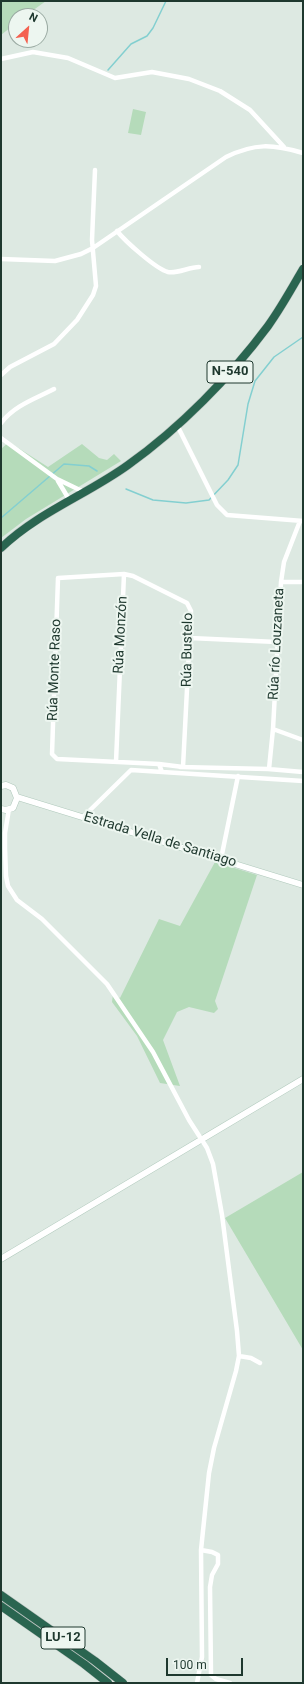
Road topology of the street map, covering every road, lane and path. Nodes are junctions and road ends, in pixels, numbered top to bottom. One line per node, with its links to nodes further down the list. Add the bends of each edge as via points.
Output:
1 (1, 59): 2 (street, via 33,52 68,58 114,78 152,72 190,79 220,91 250,110)
2 (284, 147): 3 (street); 5 (street, via 265,145 226,157)
3 (303, 153)
4 (95, 170): 6 (street)
5 (117, 231): 6 (street); 8 (street, via 129,244 168,272)
6 (93, 248): 7 (street, via 55,261); 10 (street, via 96,286 77,320 54,344)
7 (1, 259)
8 (199, 267)
9 (303, 269): 13 (highway, N-540, via 268,326 226,376)
10 (1, 374)
11 (54, 389): 12 (street, via 18,406)
12 (1, 423)
13 (177, 425): 16 (highway, N-540, via 129,465); 18 (street, via 217,505 227,515)
14 (2, 440): 15 (street)
15 (57, 479): 16 (street); 17 (street)
16 (84, 492): 17 (highway, N-540)
17 (70, 501): 19 (highway, N-540, via 38,520)
18 (301, 521): 22 (street, Rúa río Louzaneta, via 284,562)
19 (1, 548)
20 (124, 574): 21 (street, Rúa Monzón); 24 (street, Rúa Bustelo, via 187,603 191,611); 28 (street, Rúa Monzón)
21 (58, 578): 28 (street, Rúa Monte Raso, via 52,754 57,759)
22 (280, 582): 23 (street); 25 (street, Rúa río Louzaneta)
23 (303, 582)
24 (190, 638): 25 (street); 30 (street, Rúa Bustelo)
25 (276, 642): 26 (street, Rúa río Louzaneta)
26 (273, 729): 27 (street); 31 (street, Rúa río Louzaneta)
27 (303, 740)
28 (116, 762): 29 (street)
29 (159, 764): 30 (street); 32 (street)
30 (183, 767): 31 (street); 32 (street, via 167,767)
31 (269, 770): 33 (street); 35 (street, via 273,774); 35 (street, via 263,773)
32 (162, 772): 34 (street); 41 (street, via 131,770)
33 (303, 772)
34 (238, 776): 35 (street); 44 (street)
35 (267, 779): 36 (street)
36 (303, 781)
37 (1, 786): 38 (street, Estrada Vella de Santiago, via 13,788)
38 (17, 797): 40 (street, via 15,805); 41 (street, Estrada Vella de Santiago)
39 (1, 809): 40 (street)
40 (9, 809): 42 (street)
41 (84, 816): 44 (street, Estrada Vella de Santiago)
42 (5, 840): 43 (street); 47 (street, via 8,886 17,900 42,920 107,984 153,1052)
43 (1, 846)
44 (221, 859): 45 (street, Estrada Vella de Santiago)
45 (303, 885)
46 (303, 1079): 47 (street)
47 (202, 1140): 48 (street); 49 (street, via 213,1164 222,1215)
48 (1, 1259)
49 (239, 1356): 50 (street); 51 (street, via 214,1448)
50 (260, 1363)
51 (202, 1550): 56 (street, via 202,1657); 57 (street, via 218,1556 210,1587 211,1675)
52 (1, 1595): 55 (highway, LU-12)
53 (1, 1606): 54 (highway, LU-12)
54 (108, 1683)
55 (123, 1683)
56 (197, 1683)
57 (230, 1683)

